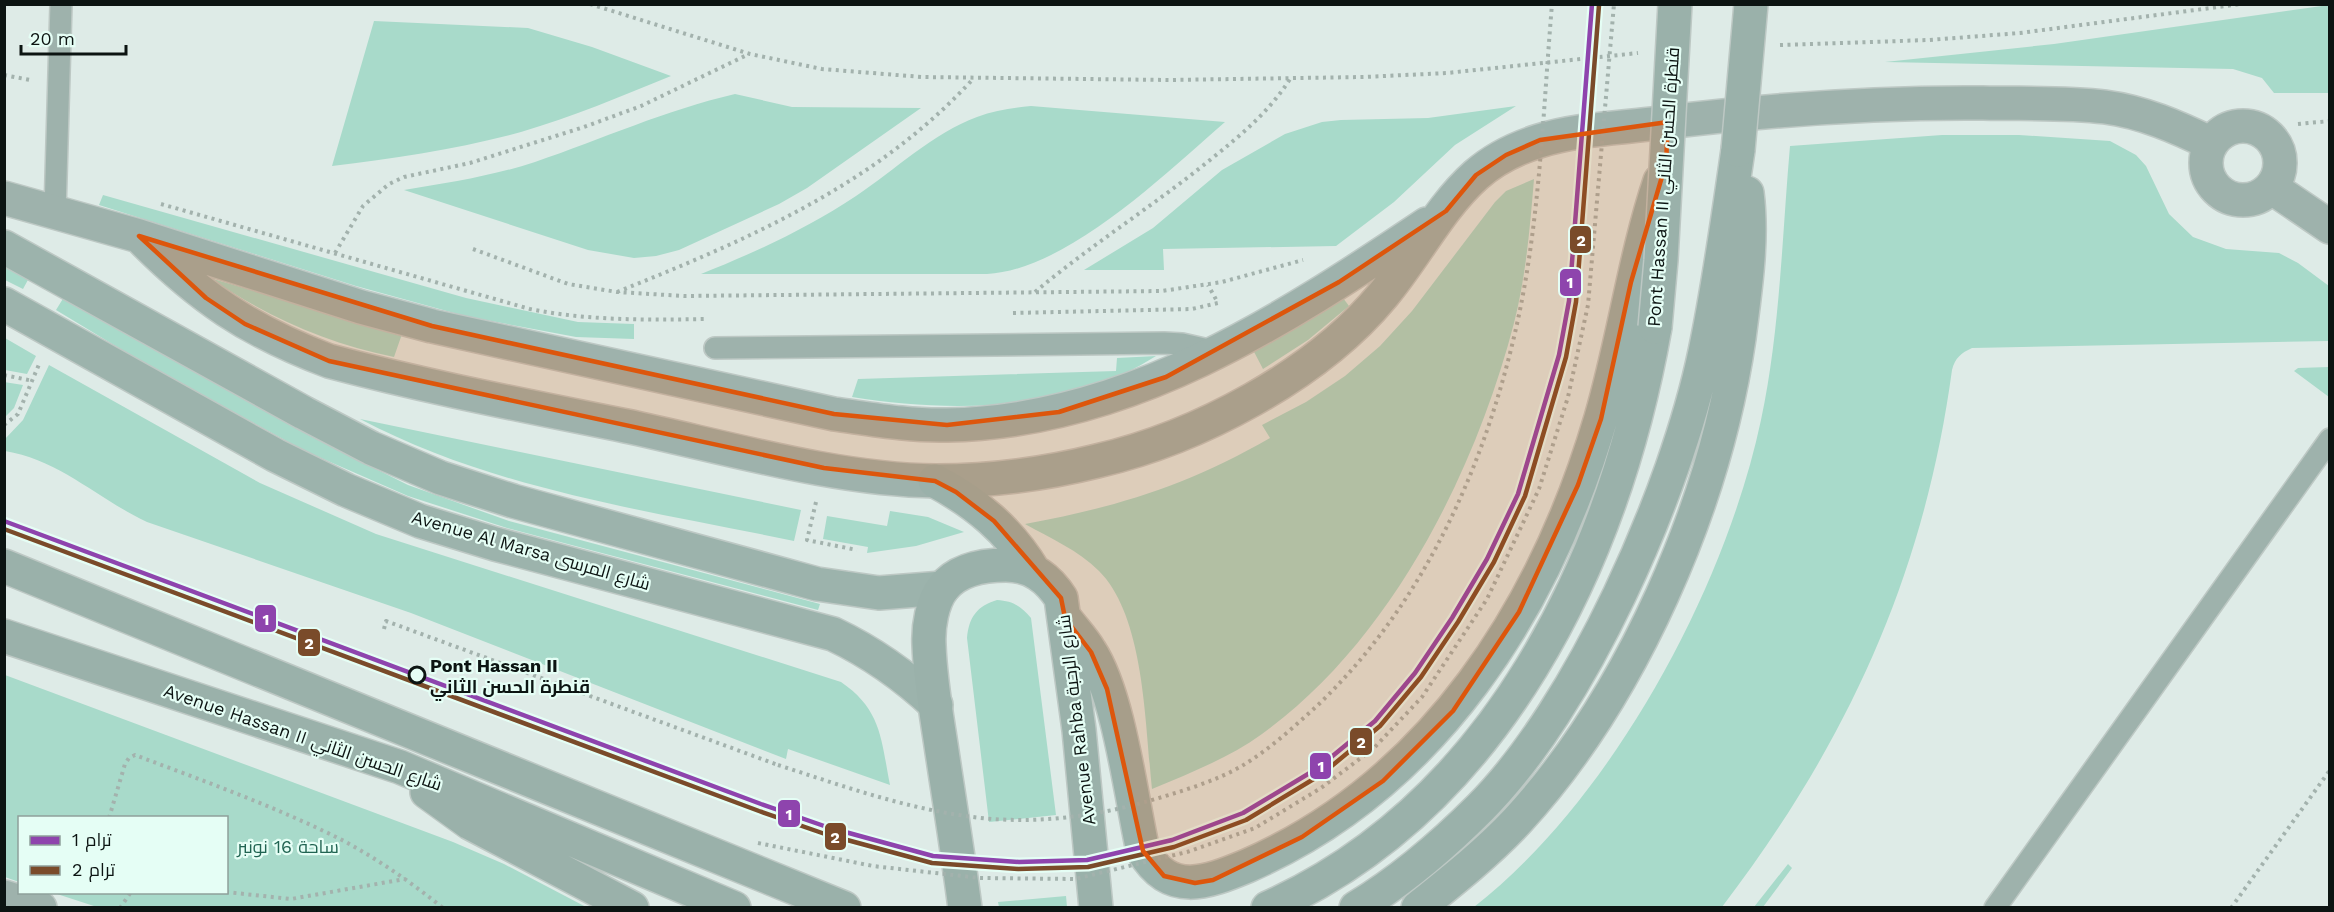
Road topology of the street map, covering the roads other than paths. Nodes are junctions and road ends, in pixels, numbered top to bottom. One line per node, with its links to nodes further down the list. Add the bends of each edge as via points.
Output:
1 (61, 4): 10 (lane)
2 (1675, 4): 6 (highway, Pont Hassan II قنطرة الحسن الثاني, bridge)
3 (1751, 4): 5 (highway, bridge)
4 (2210, 143): 7 (street, via 2207,176 2221,193 2241,200 2252,199); 7 (street, via 2229,128 2241,125 2265,132 2274,141 2280,165); 9 (street, via 2147,117 2079,104 1827,107 1702,118 1540,140 1506,154 1476,175)
5 (1738, 150): 34 (highway, via 1705,354 1686,426 1632,566 1599,633 1545,724 1481,807 1405,875); 35 (highway, via 1748,197 1748,232 1744,303 1733,375 1718,445 1668,579 1638,643 1563,765 1517,821)
6 (1666, 163): 22 (highway, bridge, via 1631,282 1619,351 1601,418 1551,549 1520,612 1483,672 1453,711 1383,781 1293,842 1213,880 1179,882 1164,876 1143,851 1107,689 1091,651); 33 (highway, Pont Hassan II قنطرة الحسن الثاني, bridge, via 1655,327 1644,385 1612,499 1566,607 1504,708 1430,796 1342,868)
7 (2271, 187): 11 (street)
8 (4, 198): 10 (street)
9 (1446, 211): 16 (street, via 1339,282); 18 (street, via 1355,326 1304,365 1211,420 1158,442 1071,467 991,479)
10 (55, 212): 12 (street)
11 (2330, 227)
12 (139, 236): 16 (street, via 432,326 834,414 890,422 947,425 1059,412 1166,377); 18 (street, via 171,269 235,318 286,345 329,361 824,468)
13 (4, 247): 21 (main road, via 304,413 441,478 817,584 879,592)
14 (4, 304): 24 (main road, Avenue Al Marsa شارع المرسى, via 346,490 420,521 495,544 833,634 871,652)
15 (715, 348): 16 (lane, via 1164,343)
16 (1216, 352)
17 (2330, 439): 36 (lane)
18 (934, 481): 20 (highway, Avenue Rahba شارع الرحبة, via 963,496 994,521)
19 (4, 566): 30 (highway, Avenue Hassan II شارع الحسن الثاني, via 638,824 752,856)
20 (1033, 570): 21 (highway, via 1015,565 974,568); 22 (highway, Avenue Rahba شارع الرحبة, via 1050,581 1061,598)
21 (943, 588): 24 (highway, via 930,625)
22 (1065, 618): 32 (highway, Avenue Rahba شارع الرحبة)
23 (4, 636): 25 (highway, Avenue Hassan II شارع الحسن الثاني)
24 (936, 705): 31 (highway)
25 (400, 766): 27 (highway, Avenue Hassan II شارع الحسن الثاني); 29 (highway, via 445,807 470,823)
26 (4, 897): 28 (street)
27 (732, 907)
28 (40, 908)
29 (632, 908)
30 (844, 908)
31 (965, 908)
32 (1096, 908)
33 (1268, 908)
34 (1356, 908)
35 (1418, 908)
36 (1995, 908)

